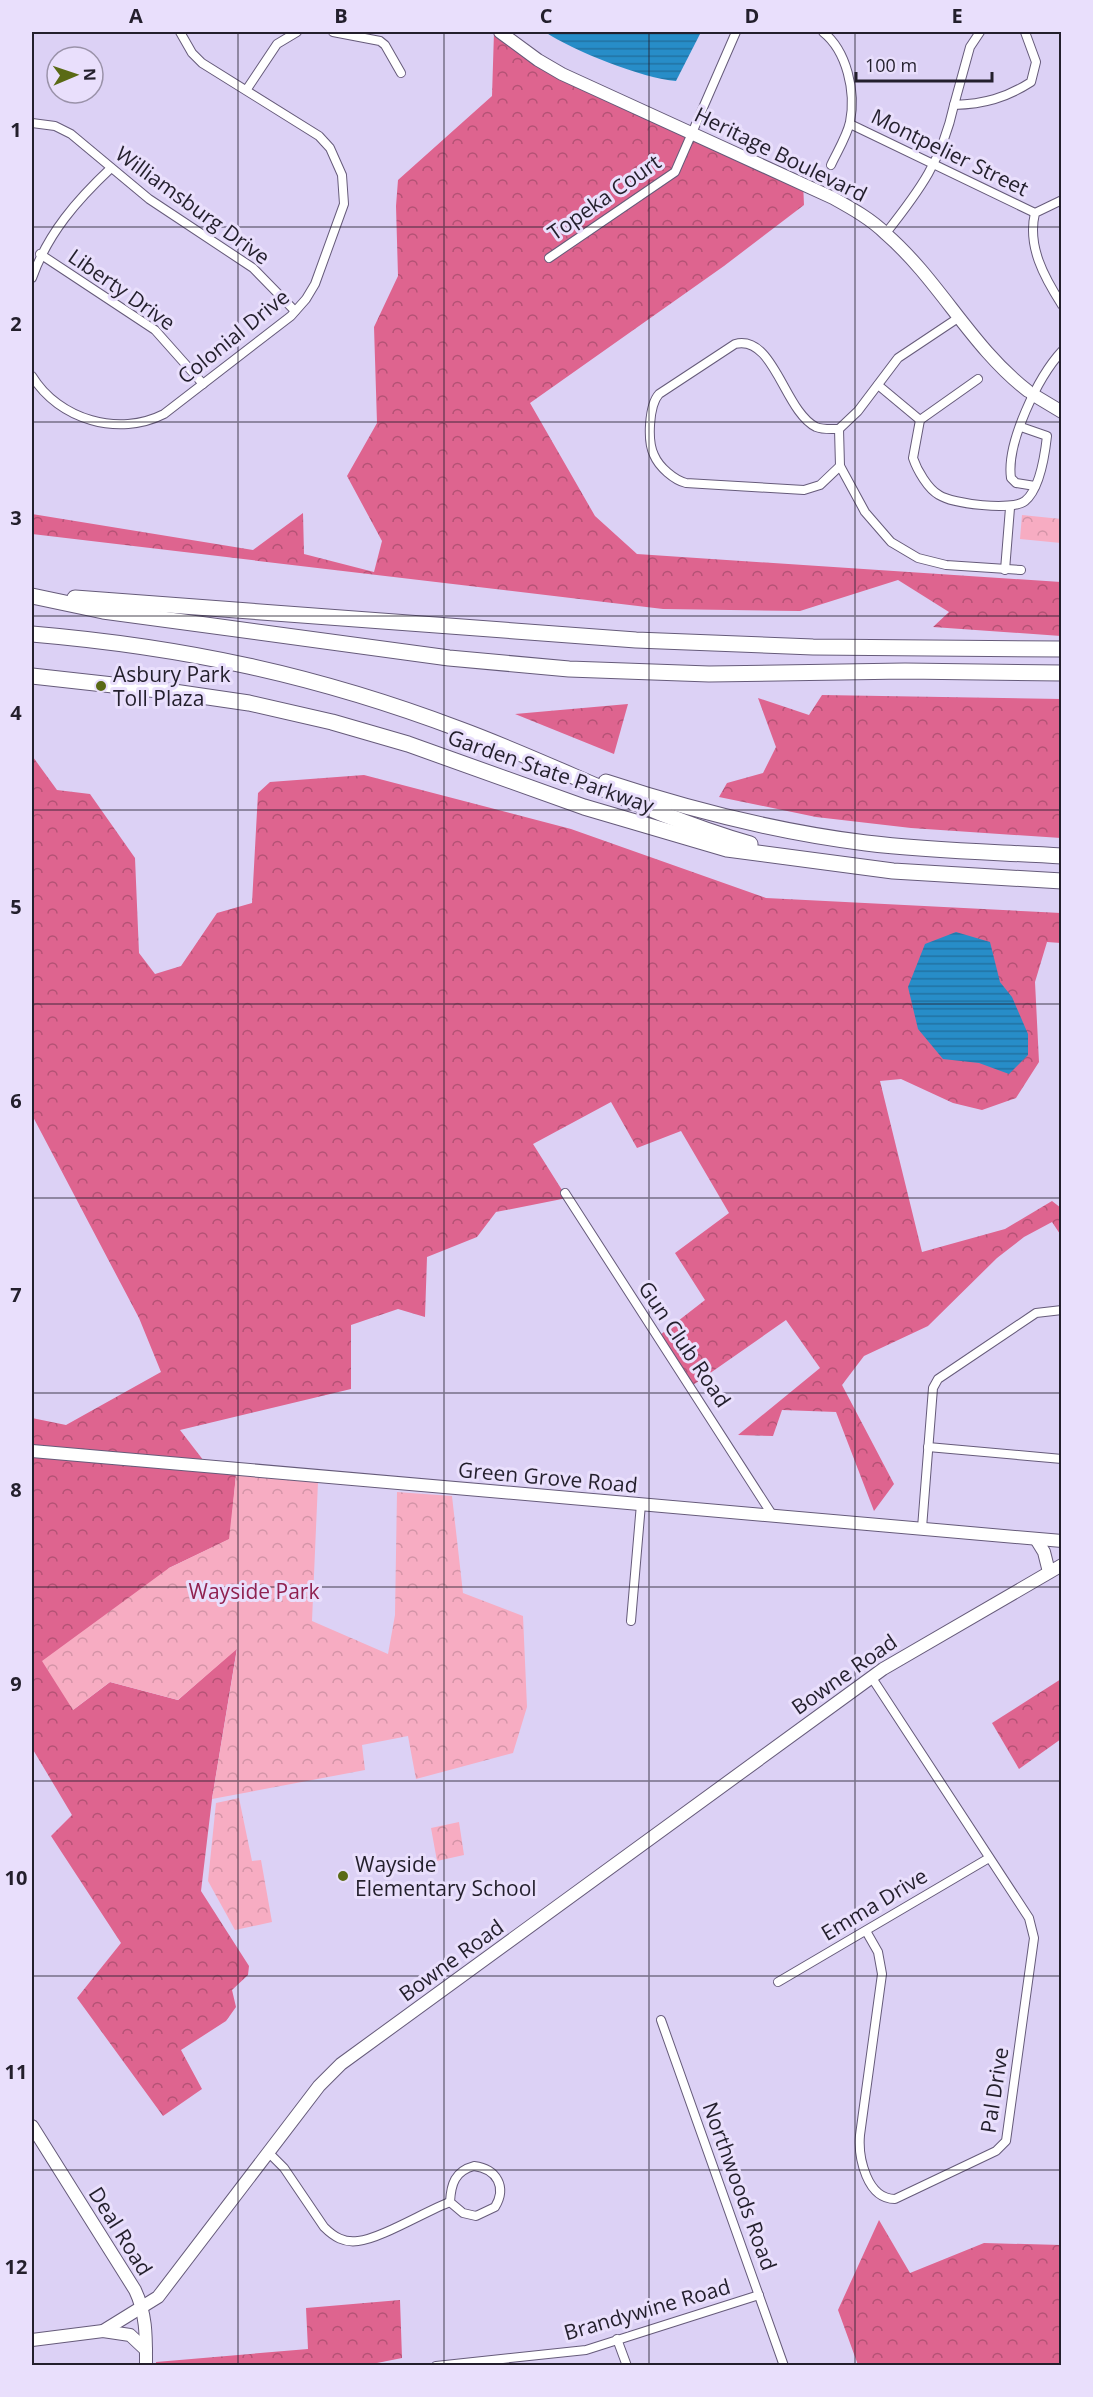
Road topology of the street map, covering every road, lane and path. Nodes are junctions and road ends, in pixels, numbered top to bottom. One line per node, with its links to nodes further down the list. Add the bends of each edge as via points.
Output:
1 (180, 32): 10 (street, Colonial Drive, via 197,59)
2 (297, 32): 10 (street, via 277,44)
3 (333, 32): 9 (street, via 380,41)
4 (500, 32): 14 (street, Heritage Boulevard, via 562,74)
5 (736, 32): 14 (street, Topeka Court)
6 (823, 32): 13 (street, via 832,39 849,78)
7 (980, 32): 11 (street, via 970,47)
8 (1024, 32): 11 (street, via 1036,62 1031,82 1011,95 981,104)
9 (402, 73)
10 (247, 89): 25 (street, Colonial Drive, via 319,136 330,148 342,175 340,218 315,284)
11 (954, 105): 15 (street)
12 (32, 123): 17 (street, Williamsburg Drive, via 55,126 71,134)
13 (850, 124): 15 (street, Montpelier Street); 16 (street)
14 (693, 132): 20 (street, Heritage Boulevard, via 833,198); 22 (street, Topeka Court, via 675,172)
15 (934, 163): 19 (street, Montpelier Street); 20 (street, via 925,183)
16 (831, 165)
17 (111, 168): 21 (street, via 69,212); 25 (street, Williamsburg Drive, via 178,220 241,259)
18 (1062, 200): 19 (street)
19 (1035, 213): 24 (street, via 1031,232 1035,248 1043,273)
20 (886, 234): 26 (street, Heritage Boulevard, via 916,264)
21 (40, 254): 23 (street); 30 (street, Liberty Drive, via 154,330)
22 (549, 258)
23 (32, 278)
24 (1062, 305)
25 (295, 311): 30 (street, Colonial Drive)
26 (958, 318): 31 (street, via 898,358); 32 (street, Heritage Boulevard, via 990,357)
27 (1062, 351): 32 (street)
28 (32, 376): 30 (street, Colonial Drive, via 54,400 73,412 116,426 154,419)
29 (978, 379): 34 (street)
30 (203, 384)
31 (878, 386): 34 (street); 36 (street)
32 (1030, 393): 33 (street, Heritage Boulevard); 35 (street)
33 (1062, 412)
34 (920, 420): 39 (street, via 912,458 934,491 948,500)
35 (1021, 427): 38 (street, via 1011,478); 38 (street, via 1047,436)
36 (839, 429): 37 (street); 37 (street, via 815,426 806,419 760,349 742,342 659,394 652,405 651,444 657,460 686,483 804,490 820,485)
37 (840, 466): 40 (street, via 876,528 908,553 946,565)
38 (1035, 486): 39 (street, via 1025,501)
39 (1010, 508): 40 (street)
40 (1005, 570): 41 (street)
41 (1021, 570)
42 (35, 596): 44 (highway, via 647,641); 45 (highway, via 126,614 449,658 560,669 709,675 904,671)
43 (32, 634): 47 (highway, via 154,647 278,671 386,702)
44 (1062, 649)
45 (1062, 674)
46 (32, 676): 49 (highway, Garden State Parkway, via 249,703 408,744 654,829 727,849)
47 (529, 756): 48 (highway, Garden State Parkway, via 704,813 798,833 903,847); 49 (highway, via 703,830)
48 (1062, 856)
49 (797, 857): 50 (highway, Garden State Parkway, via 893,871)
50 (1062, 881)
51 (565, 1193): 57 (street, Gun Club Road)
52 (1062, 1310): 53 (street, via 1036,1313 944,1373 933,1388)
53 (928, 1447): 55 (street); 58 (street)
54 (32, 1451): 56 (street, Green Grove Road)
55 (1062, 1459)
56 (641, 1504): 57 (street, Green Grove Road); 63 (street)
57 (773, 1516): 58 (street, Green Grove Road)
58 (922, 1528): 59 (street, Green Grove Road)
59 (1036, 1539): 60 (street, Green Grove Road); 62 (street)
60 (1062, 1541)
61 (1062, 1565): 62 (street, Bowne Road)
62 (1049, 1572): 64 (street, Bowne Road, via 926,1642)
63 (630, 1621)
64 (872, 1678): 65 (street, Pal Drive); 70 (street, Bowne Road, via 341,2064 319,2086)
65 (989, 1858): 66 (street, Emma Drive); 66 (street, Pal Drive, via 1034,1930 1007,2137 996,2151 895,2199 882,2196 872,2187 861,2156 860,2135 882,1974 878,1952)
66 (866, 1931): 67 (street, Emma Drive)
67 (778, 1982)
68 (662, 2020): 72 (street, Northwoods Road)
69 (32, 2126): 73 (street, Deal Road)
70 (269, 2152): 71 (street, via 324,2227 347,2241 366,2240); 73 (street, Bowne Road, via 162,2293)
71 (450, 2202): 71 (street, via 471,2216 489,2212 501,2194 498,2179 482,2167 466,2168 453,2181)
72 (759, 2295): 75 (street, Brandywine Road); 81 (street, Northwoods Road)
73 (143, 2307): 74 (street, Bowne Road); 77 (street, Deal Road)
74 (103, 2331): 76 (street, Bowne Road); 77 (street, via 130,2335)
75 (617, 2339): 79 (street, Brandywine Road, via 586,2350); 80 (street)
76 (32, 2340)
77 (146, 2350): 78 (street, Deal Road)
78 (146, 2366)
79 (436, 2366)
80 (627, 2366)
81 (784, 2366)

